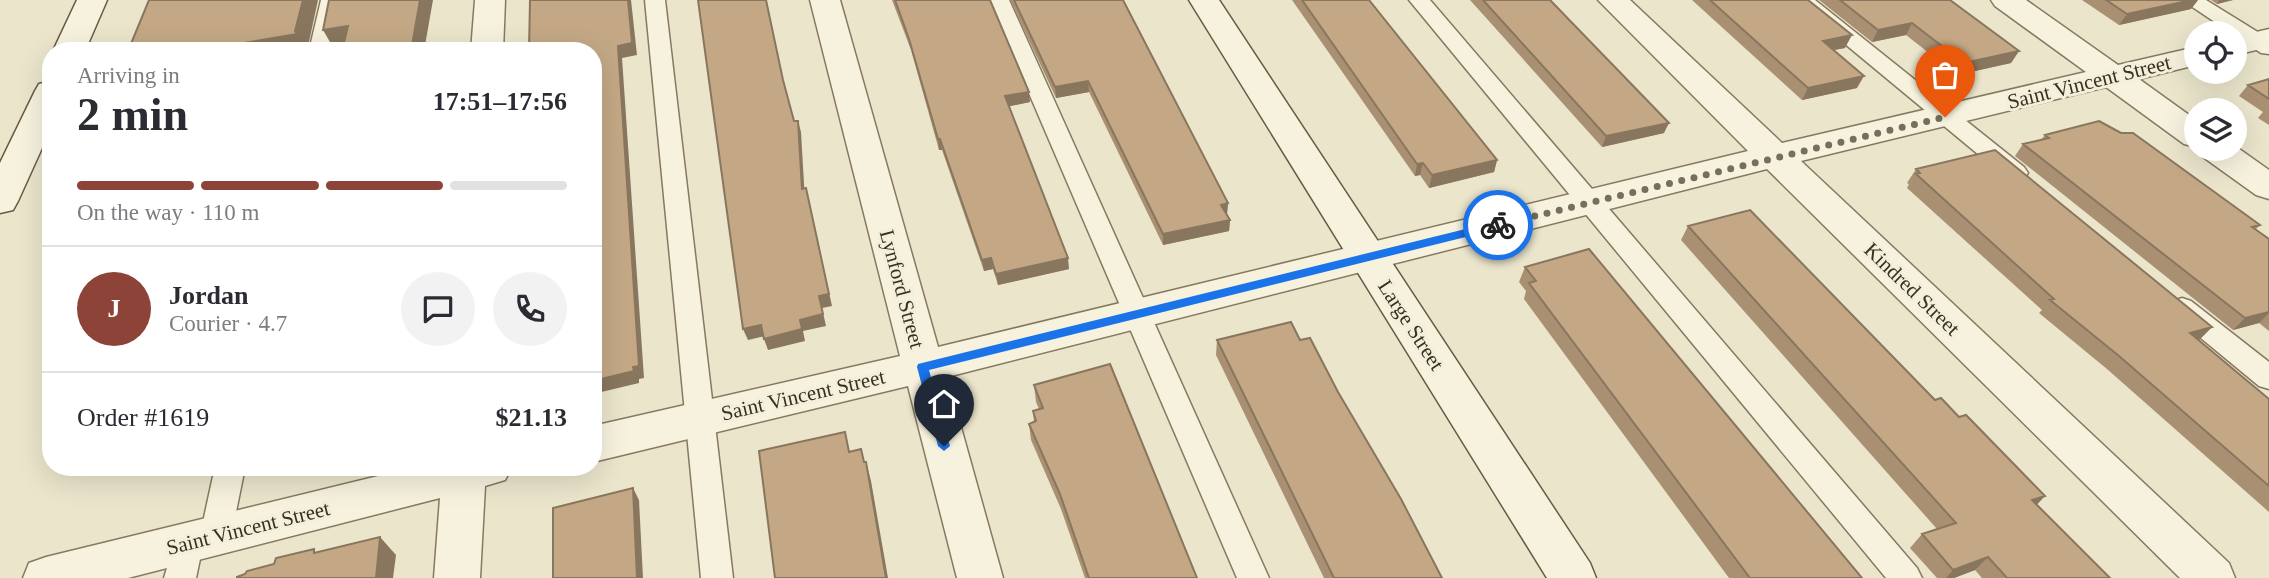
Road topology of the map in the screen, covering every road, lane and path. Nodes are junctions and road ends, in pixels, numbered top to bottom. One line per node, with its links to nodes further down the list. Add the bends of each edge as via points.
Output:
1 (92, 0): 13 (street)
2 (331, 0): 14 (lane)
3 (490, 0): 15 (street)
4 (655, 0): 33 (lane)
5 (825, 0): 31 (street, Lynford Street)
6 (999, 0): 30 (lane)
7 (1204, 0): 28 (street, Large Street)
8 (1419, 0): 27 (lane)
9 (1613, 0): 22 (street, Kindred Street)
10 (1802, 0): 20 (lane)
11 (2006, 0): 18 (street)
12 (2192, 0): 16 (lane)
13 (73, 42)
14 (322, 42)
15 (488, 42)
16 (2258, 43)
17 (2184, 59): 18 (street, Saint Vincent Street)
18 (2112, 76): 20 (street, Saint Vincent Street); 21 (street)
19 (42, 109): 24 (street)
20 (1945, 117): 22 (street, Saint Vincent Street); 25 (lane)
21 (2184, 127)
22 (1774, 156): 27 (street, Saint Vincent Street); 46 (street, Kindred Street)
23 (2232, 161): 26 (street)
24 (4, 185)
25 (2032, 186)
26 (2269, 187)
27 (1590, 203): 28 (street, Saint Vincent Street); 45 (lane)
28 (1368, 257): 30 (street, Saint Vincent Street); 44 (street, Large Street)
29 (2161, 291): 32 (lane)
30 (1136, 313): 31 (street, Saint Vincent Street); 43 (lane)
31 (923, 367): 33 (street, Saint Vincent Street); 42 (street, Lynford Street)
32 (2269, 378)
33 (702, 419): 34 (street, Saint Vincent Street); 41 (lane)
34 (602, 442)
35 (226, 476): 38 (lane)
36 (449, 476): 38 (street, Saint Vincent Street)
37 (471, 476): 40 (street)
38 (194, 553): 39 (street, Saint Vincent Street)
39 (46, 578)
40 (457, 578)
41 (716, 578)
42 (980, 578)
43 (1253, 578)
44 (1573, 578)
45 (1906, 578)
46 (2212, 578)

